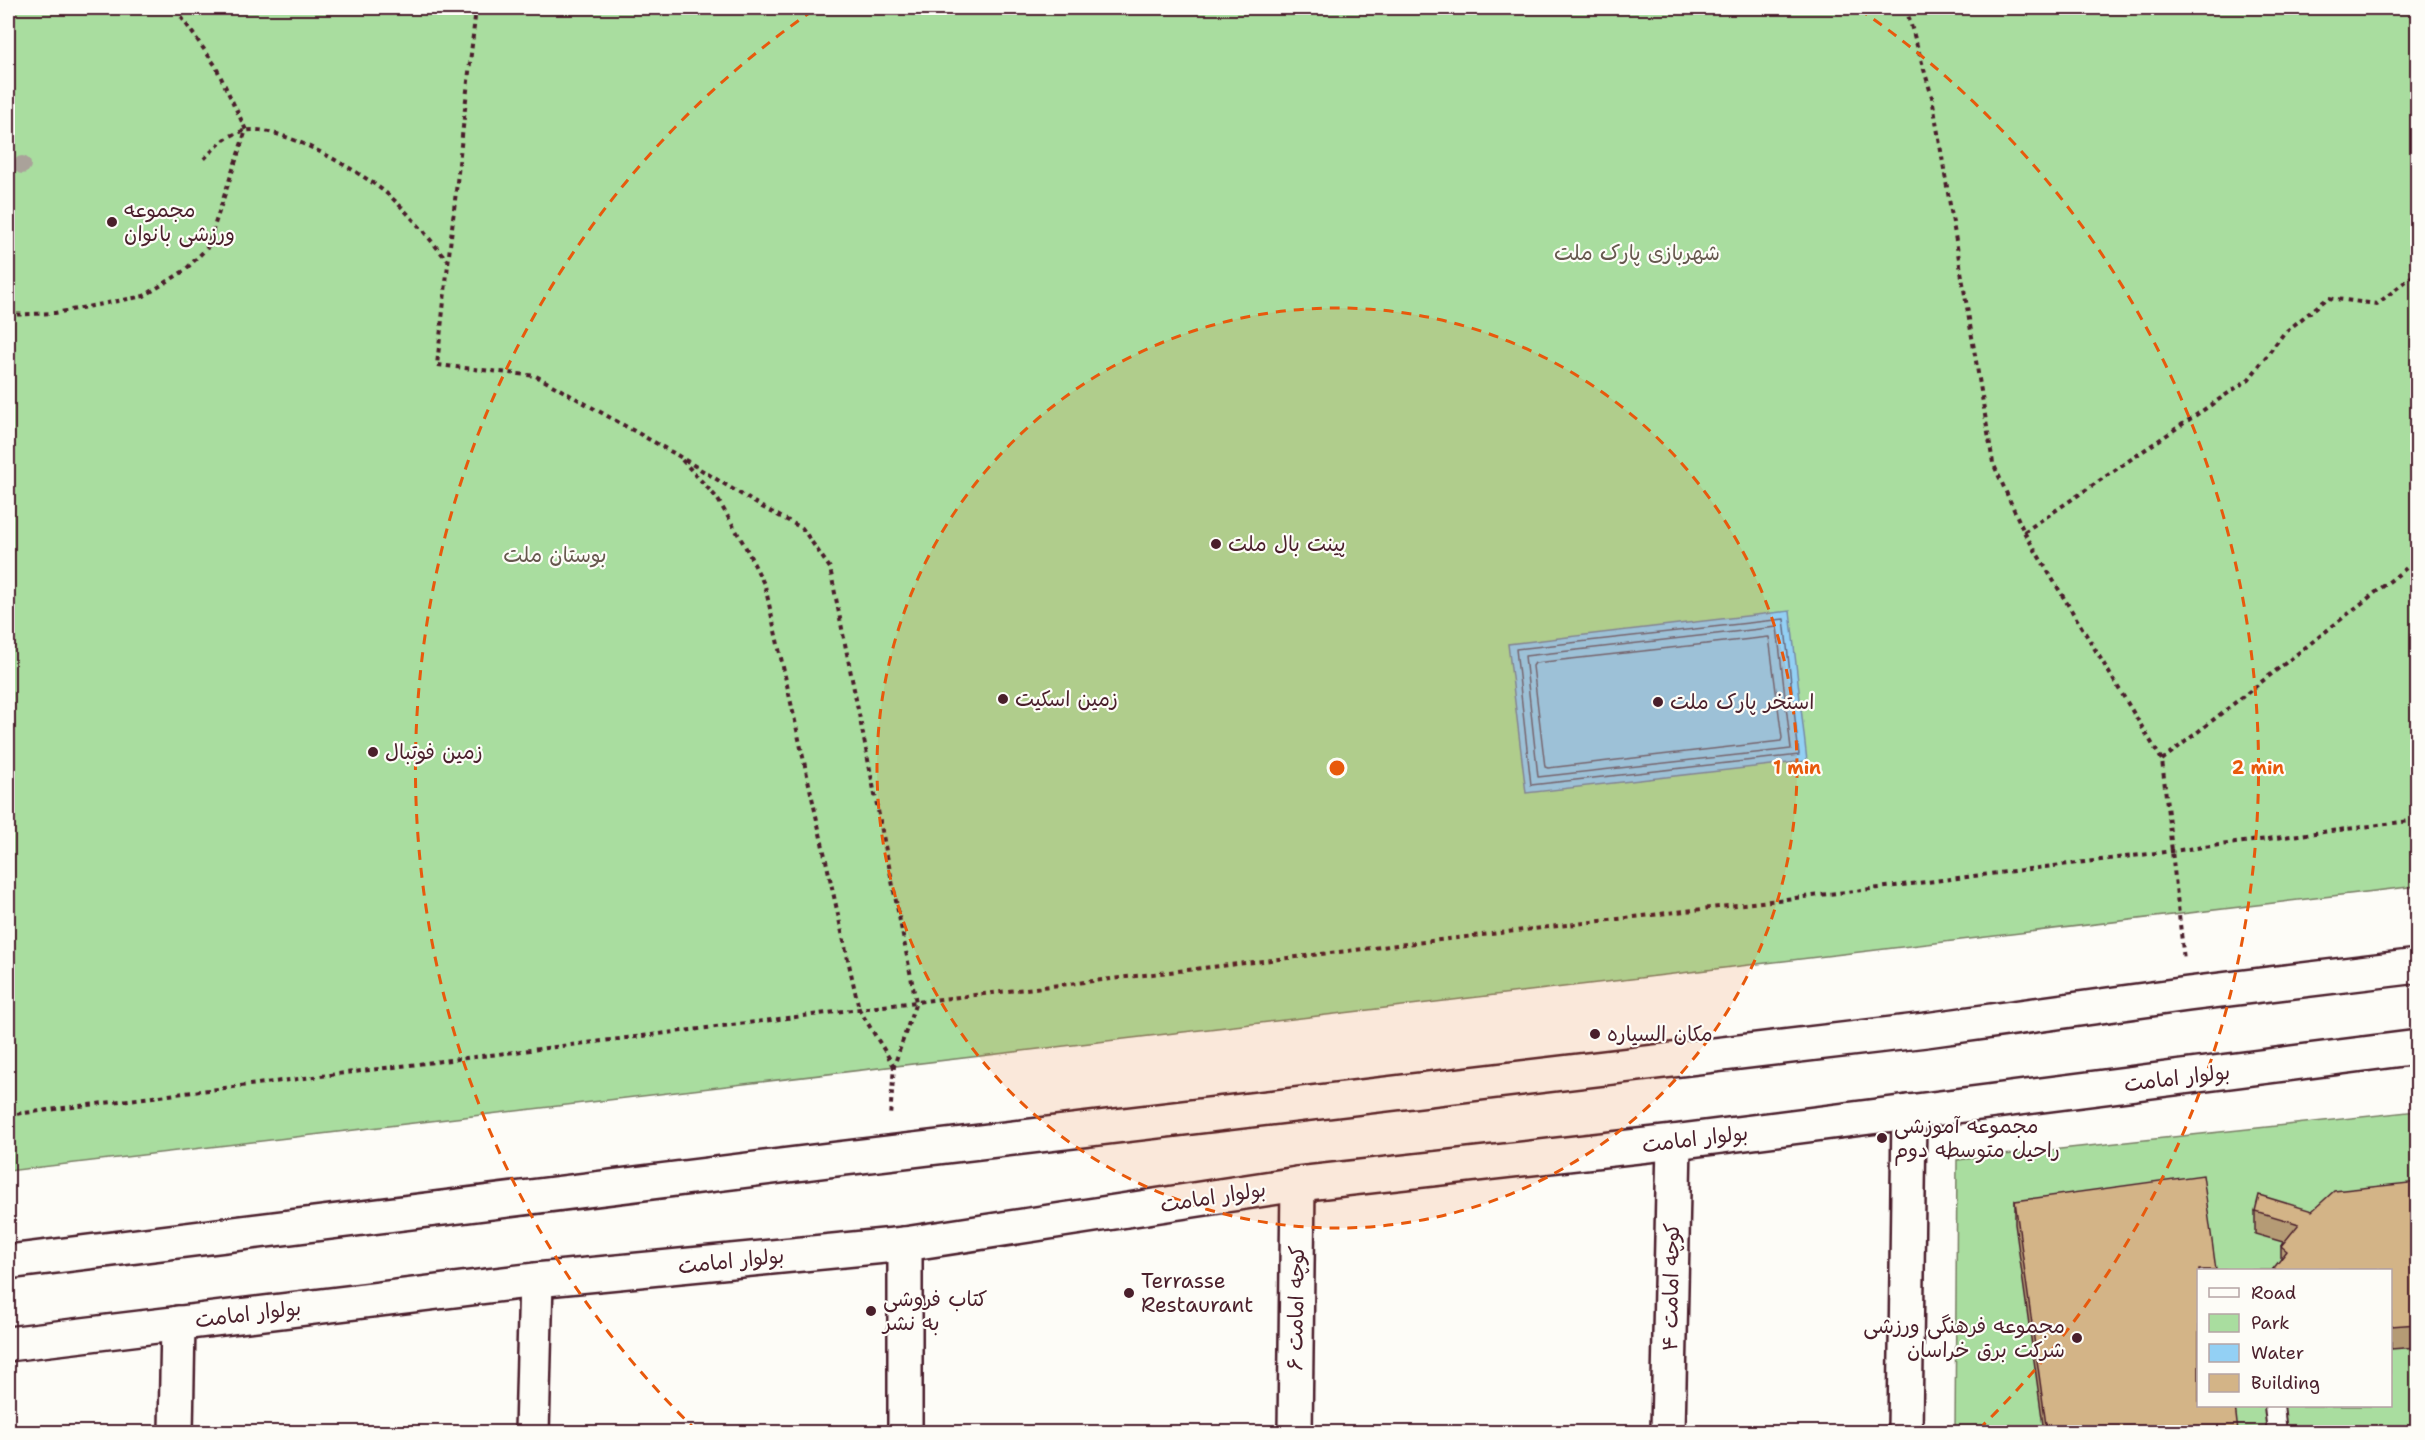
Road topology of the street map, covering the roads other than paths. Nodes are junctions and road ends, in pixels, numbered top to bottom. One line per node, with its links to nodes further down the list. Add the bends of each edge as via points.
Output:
1 (2418, 966): 7 (main road, via 1926,1030)
2 (2418, 1047): 3 (main road, بولوار امامت)
3 (1909, 1112): 4 (main road, بولوار امامت); 17 (main road)
4 (1674, 1142): 5 (main road, بولوار امامت); 16 (main road, کوچه امامت ۴)
5 (1298, 1184): 6 (main road, بولوار امامت); 15 (main road, کوچه امامت ۶)
6 (905, 1244): 8 (main road, بولوار امامت); 14 (main road)
7 (8, 1262)
8 (536, 1280): 9 (main road, بولوار امامت); 13 (main road)
9 (177, 1323): 10 (main road, بولوار امامت); 12 (main road)
10 (8, 1344)
11 (2274, 1407): 18 (lane)
12 (176, 1432)
13 (532, 1432)
14 (905, 1432)
15 (1295, 1432)
16 (1668, 1432)
17 (1905, 1432)
18 (2277, 1432)

